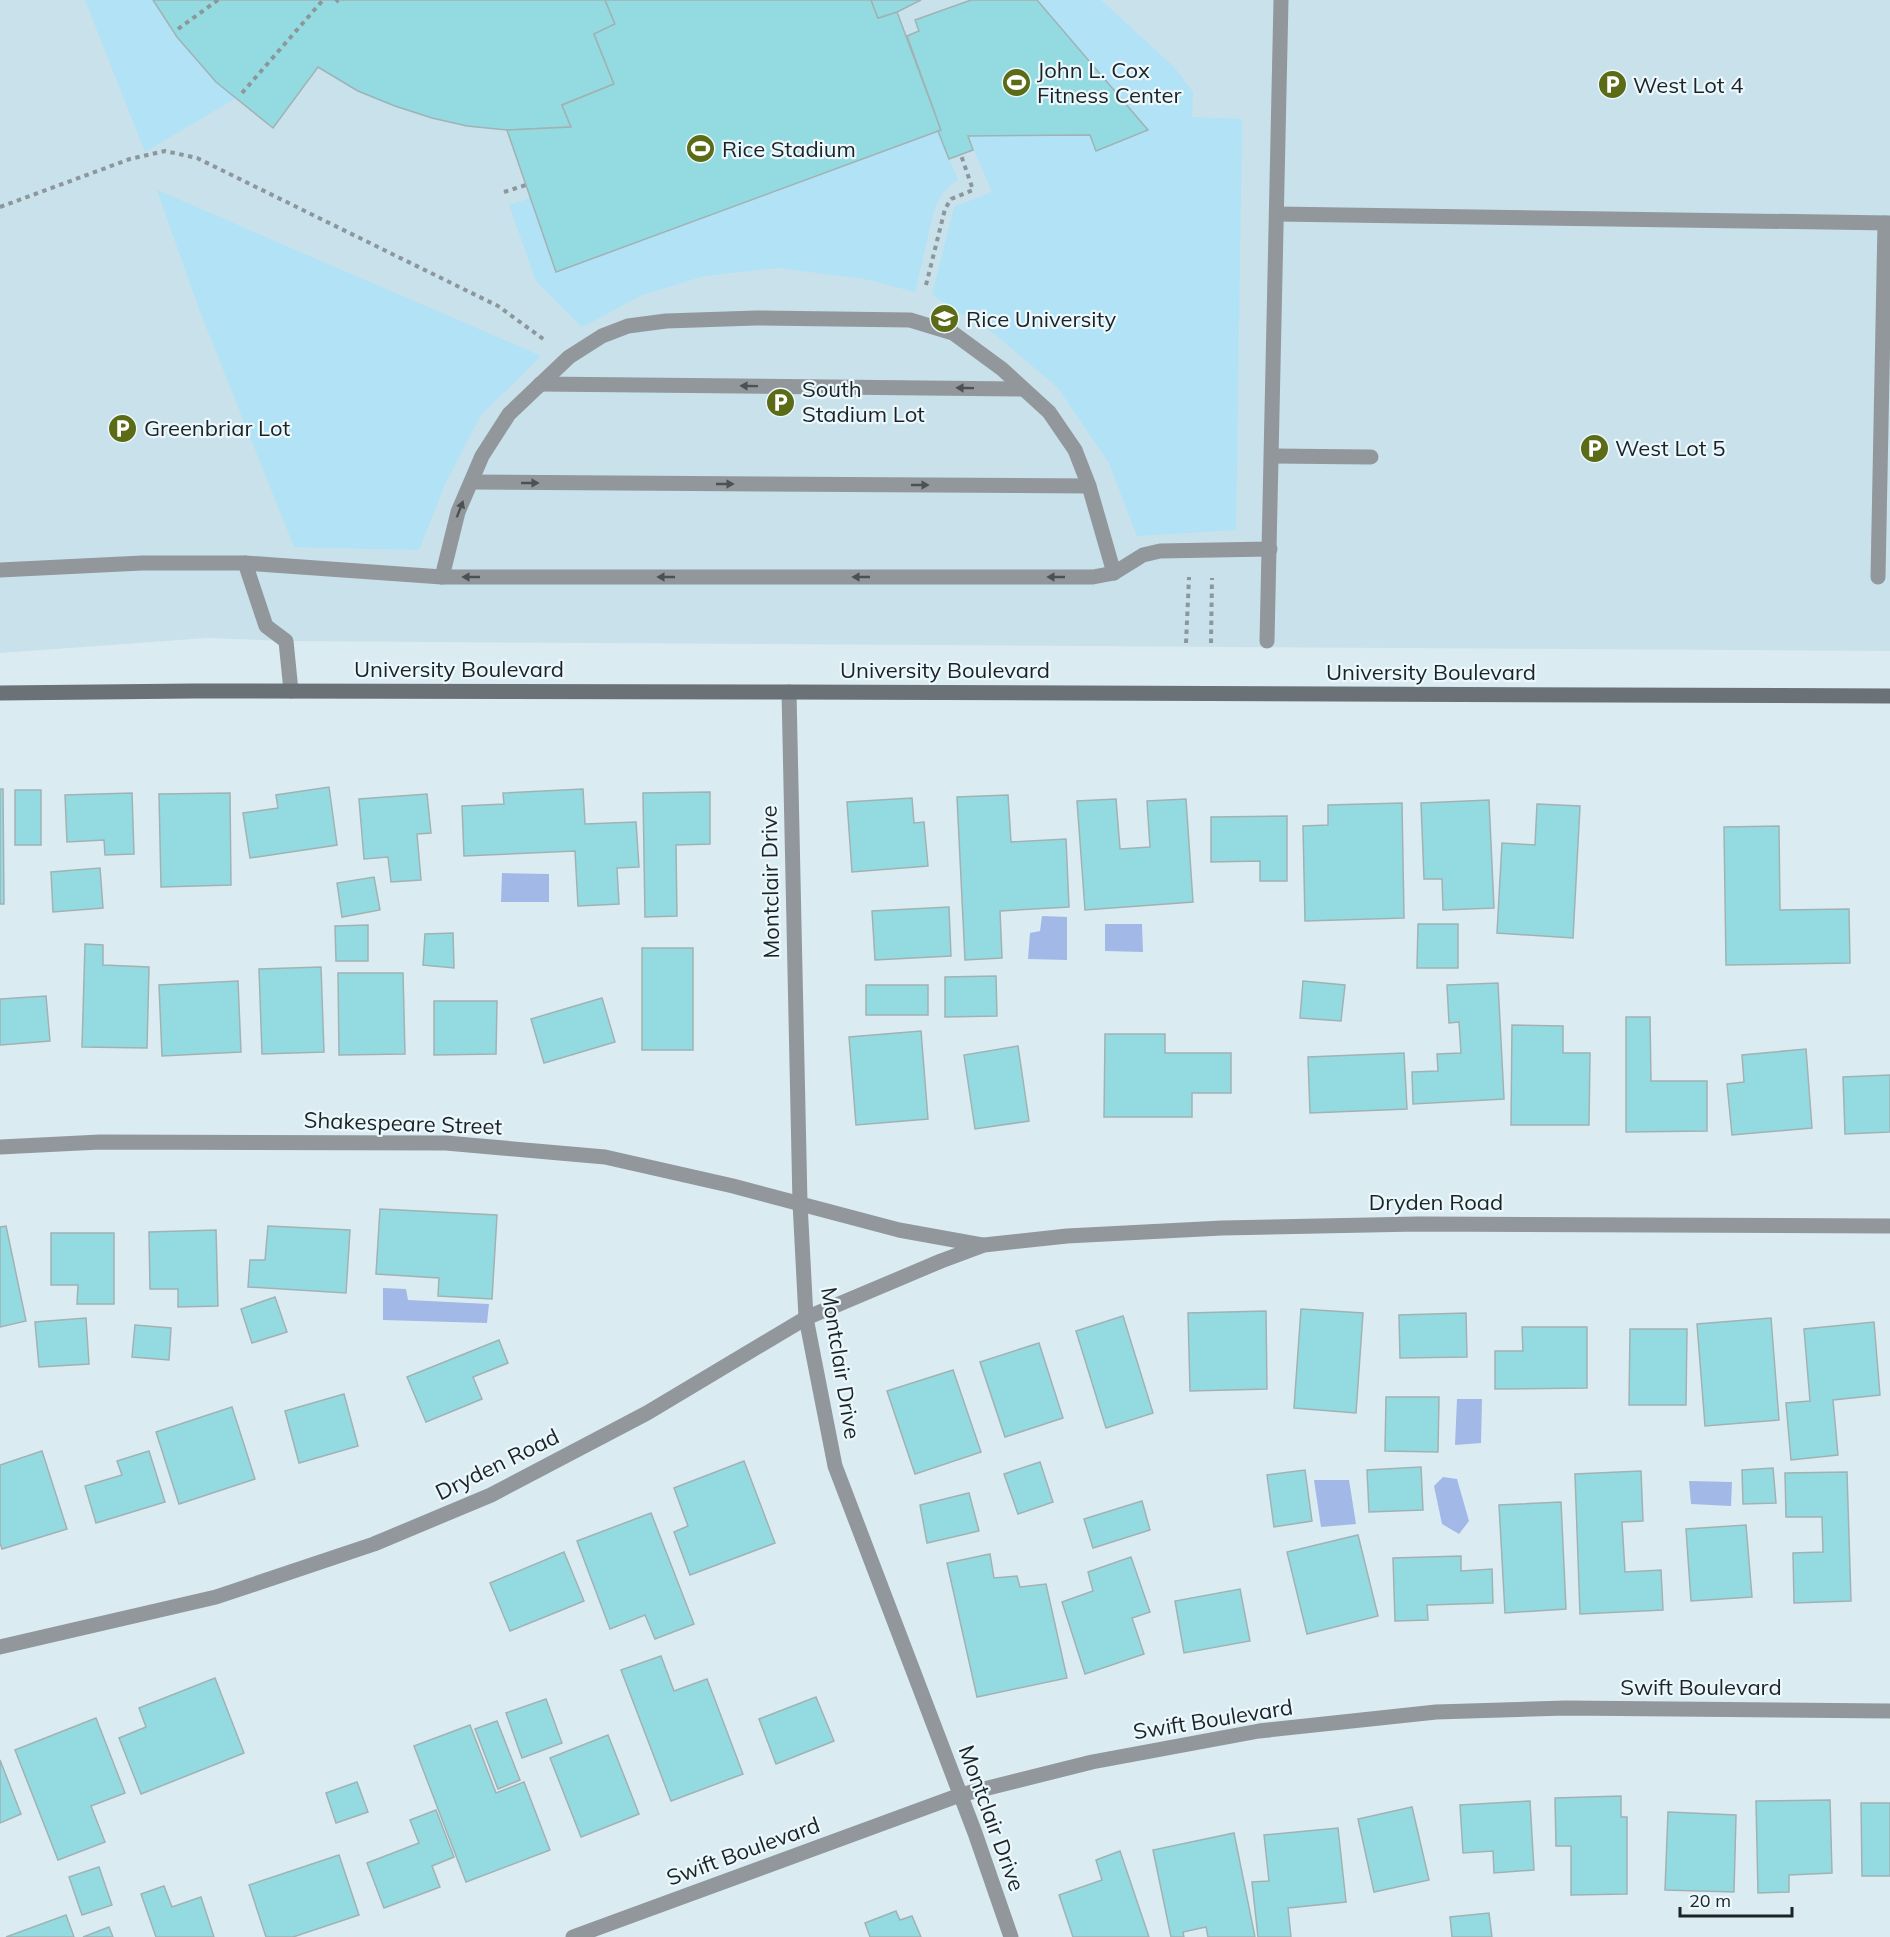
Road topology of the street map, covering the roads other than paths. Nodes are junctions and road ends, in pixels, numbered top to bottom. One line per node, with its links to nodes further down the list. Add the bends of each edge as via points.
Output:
1 (1281, 0): 2 (street)
2 (1277, 214): 3 (street); 6 (street)
3 (1887, 223): 15 (street)
4 (540, 384): 5 (street, one-way to 4); 5 (street, via 569,357 602,336 628,326 756,318 910,320 953,333); 8 (street, via 509,414 482,456)
5 (1023, 389): 9 (street, via 1049,412 1075,450)
6 (1272, 456): 7 (street); 10 (street)
7 (1371, 457)
8 (471, 482): 9 (street, one-way to 9); 14 (street, one-way to 8, via 458,512)
9 (1089, 486): 13 (street)
10 (1270, 549): 13 (street, via 1160,551 1143,555); 16 (street)
11 (245, 563): 12 (street); 14 (street); 17 (street, via 266,626 286,641)
12 (0, 570)
13 (1114, 573): 14 (street, one-way to 14, via 1093,577)
14 (442, 577)
15 (1878, 577)
16 (1267, 641)
17 (291, 691): 18 (main road, University Boulevard); 19 (main road, University Boulevard)
18 (789, 692): 20 (main road, University Boulevard); 22 (street, Montclair Drive)
19 (0, 693)
20 (1890, 696)
21 (0, 1147): 22 (street, Shakespeare Street, via 100,1142 446,1143 605,1157)
22 (800, 1203): 24 (street, Dryden Road, via 899,1230); 25 (street, Montclair Drive)
23 (1890, 1226): 24 (street, Dryden Road, via 1418,1224 1067,1236)
24 (984, 1245): 25 (street, Dryden Road)
25 (806, 1318): 26 (street, Dryden Road, via 647,1413 491,1495 374,1544 216,1597); 28 (street, Montclair Drive, via 835,1466)
26 (0, 1647)
27 (1890, 1711): 28 (street, Swift Boulevard, via 1566,1708 1436,1712 1259,1731 1092,1762)
28 (960, 1795): 29 (street, Swift Boulevard); 30 (street, Montclair Drive)
29 (573, 1937)
30 (1011, 1937)

